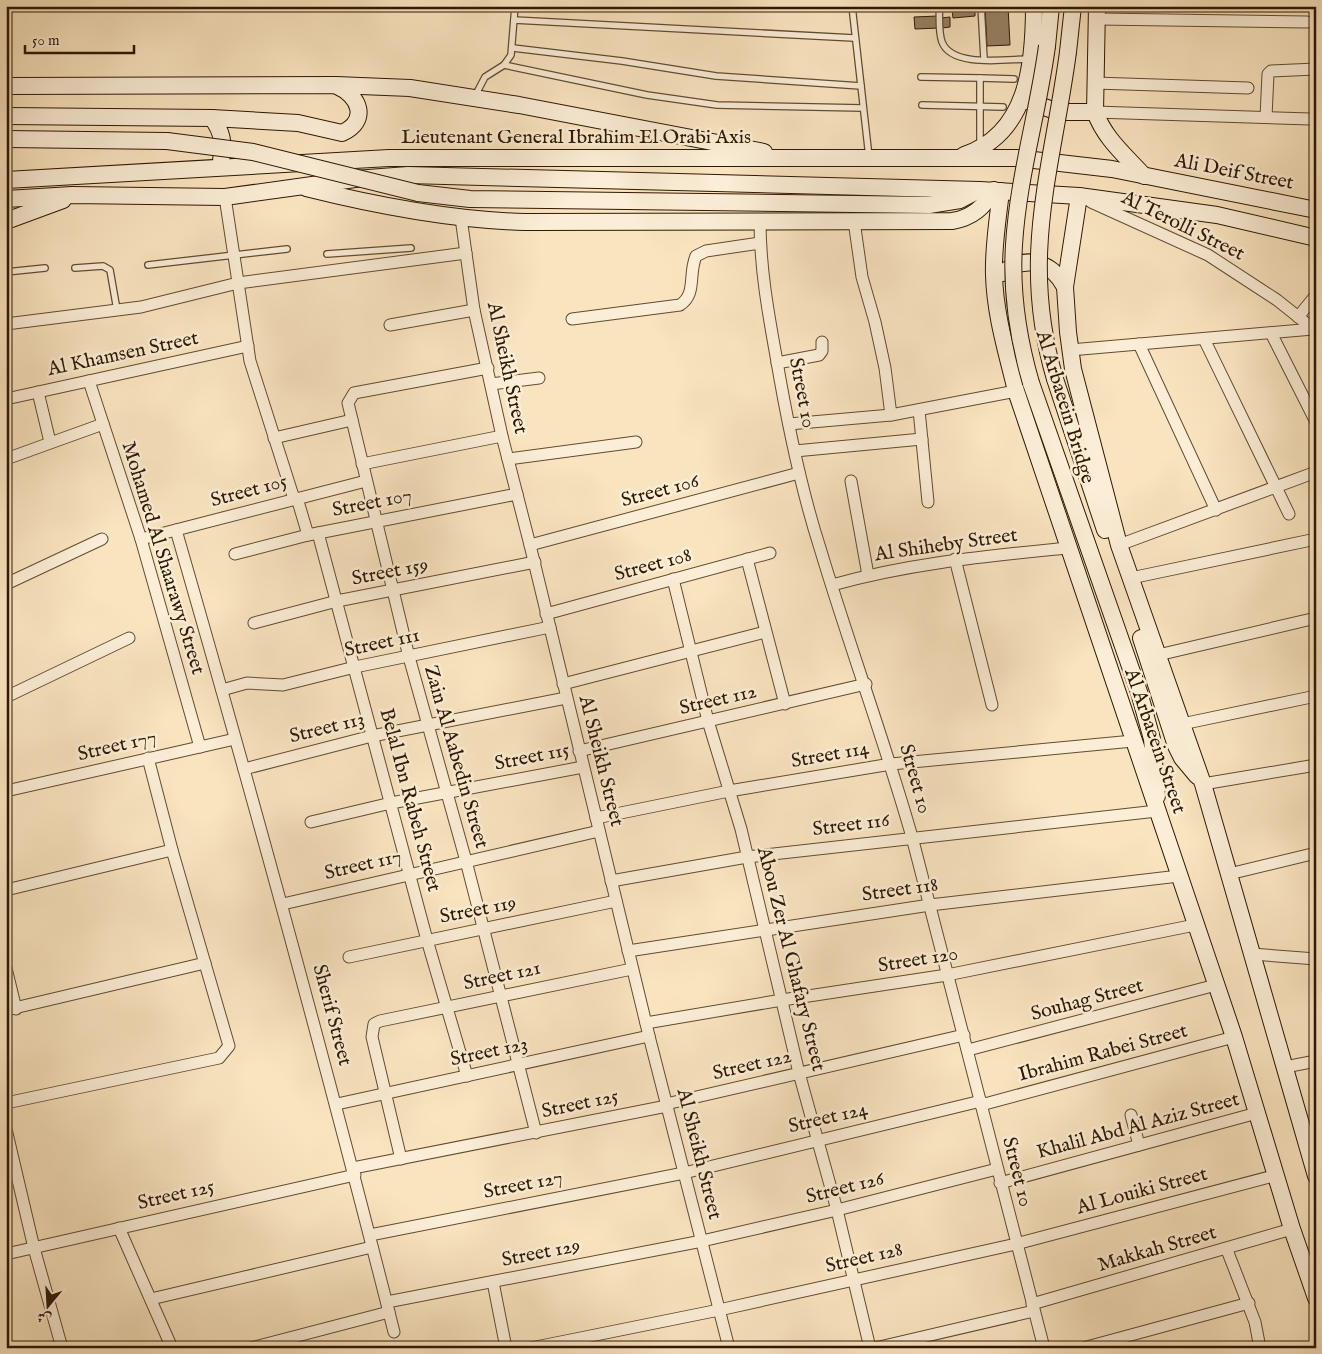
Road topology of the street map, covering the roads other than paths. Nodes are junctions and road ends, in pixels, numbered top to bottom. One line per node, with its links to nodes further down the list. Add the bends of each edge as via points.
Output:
1 (515, 6): 9 (lane)
2 (852, 6): 11 (lane)
3 (939, 6): 14 (lane, via 941,35 948,51 964,59)
4 (981, 6): 14 (lane)
5 (1034, 6): 13 (main road)
6 (1051, 6): 175 (main road, Al Arbaeein Bridge, bridge, via 1047,46 1019,198 1014,244 1015,310 1031,383 1144,708 1155,763)
7 (1073, 6): 170 (main road, Al Arbaeein Bridge, bridge, via 1038,234 1040,301 1045,337 1055,379 1176,746)
8 (1098, 12): 10 (street); 20 (main road)
9 (514, 20): 11 (lane); 12 (lane)
10 (1307, 22)
11 (854, 38): 23 (lane)
12 (513, 48): 15 (lane); 23 (lane, via 716,76)
13 (1030, 59): 14 (lane); 26 (main road)
14 (984, 60)
15 (504, 65): 25 (lane, via 485,77); 30 (lane, via 647,95 717,105)
16 (1316, 69): 33 (street, via 1274,70 1268,74)
17 (921, 77): 18 (lane)
18 (980, 78): 19 (lane); 28 (lane)
19 (1014, 79)
20 (1096, 83): 24 (street); 31 (main road)
21 (336, 85): 22 (main road); 25 (main road, via 410,88); 34 (main road, via 352,95 358,106 354,125 342,133 298,123)
22 (6, 86)
23 (861, 86): 30 (lane)
24 (1248, 88)
25 (475, 97): 39 (main road, via 714,141)
26 (1023, 100): 31 (main road, via 1058,112); 37 (main road, via 1004,130)
27 (922, 105): 28 (lane)
28 (980, 106): 29 (lane); 37 (lane)
29 (1003, 107)
30 (863, 108): 40 (lane)
31 (1095, 112): 33 (street); 42 (main road, via 1100,127)
32 (6, 116): 34 (main road)
33 (1266, 117): 35 (street)
34 (212, 118): 41 (main road, via 223,142)
35 (1310, 118)
36 (6, 139): 45 (main road, bridge, via 167,141 253,152 418,193 470,200 929,205)
37 (980, 148): 38 (main road)
38 (952, 158): 40 (main road, Lieutenant General Ibrahim El Orabi Axis); 42 (main road, Lieutenant General Ibrahim El Orabi Axis, via 1049,160)
39 (791, 159): 40 (main road, Lieutenant General Ibrahim El Orabi Axis); 41 (main road, Lieutenant General Ibrahim El Orabi Axis, via 407,157)
40 (869, 159)
41 (218, 169): 43 (main road, Lieutenant General Ibrahim El Orabi Axis)
42 (1144, 176): 50 (main road, Ali Deif Street)
43 (6, 180)
44 (299, 187): 45 (main road, Lieutenant General Ibrahim El Orabi Axis, via 408,175); 48 (main road, Lieutenant General Ibrahim El Orabi Axis); 51 (main road, via 379,205)
45 (991, 190): 47 (main road, Lieutenant General Ibrahim El Orabi Axis); 54 (main road, via 982,208 960,220); 70 (main road, Al Arbaeein Street)
46 (72, 195): 48 (main road, Lieutenant General Ibrahim El Orabi Axis); 49 (main road, Lieutenant General Ibrahim El Orabi Axis); 52 (main road)
47 (1079, 196): 55 (main road, Lieutenant General Ibrahim El Orabi Axis, via 1217,215); 69 (main road, Al Arbaeein Street); 74 (street, Al Terolli Street, via 1208,255 1244,276)
48 (225, 197): 62 (street, Belal Ibn Rabeh Street)
49 (6, 199)
50 (1316, 210)
51 (461, 218): 53 (main road, via 525,222); 60 (street, Al Sheikh Street)
52 (6, 221)
53 (760, 221): 54 (main road); 56 (street, Street 10)
54 (854, 221): 94 (street, via 862,277 876,322)
55 (1316, 238)
56 (760, 243): 75 (street, via 706,251 696,256 691,268 691,291 680,305); 85 (street, Street 10)
57 (411, 248): 59 (lane)
58 (287, 249): 62 (lane)
59 (376, 251): 61 (lane); 64 (lane)
60 (466, 253): 64 (street); 73 (street, Al Sheikh Street)
61 (327, 254)
62 (234, 255): 63 (lane); 68 (street, Belal Ibn Rabeh Street)
63 (148, 264)
64 (379, 264): 68 (street)
65 (46, 268): 67 (lane)
66 (75, 268): 72 (lane, via 103,266 110,270)
67 (6, 272)
68 (238, 283): 72 (street); 83 (street, Belal Ibn Rabeh Street)
69 (1065, 286): 70 (main road, via 1055,271 1029,262 1012,267); 84 (main road, Al Arbaeein Street)
70 (994, 288): 90 (main road, Al Arbaeein Street)
71 (1316, 295): 74 (street)
72 (117, 310): 76 (street)
73 (474, 310): 77 (street); 86 (street, Al Sheikh Street)
74 (1298, 317): 78 (street, Al Terolli Street)
75 (572, 319)
76 (6, 324)
77 (390, 325)
78 (1315, 330): 79 (street)
79 (1271, 333): 80 (street); 96 (street)
80 (1204, 339): 82 (street); 112 (street)
81 (822, 342): 85 (street, via 819,355)
82 (1139, 344): 84 (street); 116 (street)
83 (248, 346): 88 (street, Al Khamsen Street); 100 (street, Belal Ibn Rabeh Street)
84 (1070, 350): 125 (main road, Al Arbaeein Street)
85 (777, 363): 98 (street, Street 10)
86 (488, 368): 89 (street, Al Sheikh Street); 95 (street, Zain Al Aabedin Street, via 354,393 348,403)
87 (539, 378): 89 (street)
88 (89, 380): 91 (street, Al Khamsen Street); 97 (street, Mohamed Al Shaarawy Street)
89 (491, 384): 99 (street, Al Sheikh Street)
90 (1016, 391): 93 (street); 126 (main road, Al Arbaeein Street)
91 (38, 392): 92 (street, Al Khamsen Street); 102 (street)
92 (6, 399)
93 (919, 410): 94 (street); 101 (street)
94 (892, 415): 98 (street)
95 (352, 420): 100 (street); 107 (street, Zain Al Aabedin Street)
96 (1316, 422)
97 (103, 424): 102 (street); 122 (street, Mohamed Al Shaarawy Street)
98 (789, 424): 104 (street, Street 10)
99 (502, 436): 106 (street, Al Sheikh Street); 107 (street)
100 (274, 438): 114 (street, Belal Ibn Rabeh Street)
101 (922, 439): 104 (street); 115 (street)
102 (50, 442): 105 (street)
103 (636, 442): 106 (street)
104 (795, 451): 109 (street, Street 10)
105 (6, 459)
106 (508, 459): 113 (street, Al Sheikh Street)
107 (362, 464): 111 (street, Zain Al Aabedin Street)
108 (1316, 472): 112 (street)
109 (799, 473): 124 (street, Street 106); 136 (street, Street 10)
110 (851, 481): 132 (street)
111 (366, 482): 114 (street, Street 105); 118 (street, Zain Al Aabedin Street)
112 (1276, 487): 116 (street); 117 (street)
113 (517, 494): 118 (street, Street 107); 124 (street, Al Sheikh Street)
114 (296, 498): 119 (street, Street 105); 120 (street, Belal Ibn Rabeh Street)
115 (928, 502)
116 (1216, 510): 125 (street)
117 (1289, 514)
118 (376, 522): 120 (street, Street 107); 137 (street, Zain Al Aabedin Street)
119 (176, 530): 122 (street, Street 105); 151 (street, Sherif Street)
120 (313, 534): 128 (street, Street 107); 138 (street, Belal Ibn Rabeh Street)
121 (102, 539): 135 (street)
122 (141, 539): 163 (street, Mohamed Al Shaarawy Street)
123 (1316, 539): 133 (street)
124 (530, 545): 131 (street, Al Sheikh Street)
125 (1120, 545): 133 (main road, Al Arbaeein Street)
126 (1067, 548): 130 (street, Al Shiheby Street); 162 (main road, Al Arbaeein Street)
127 (770, 553): 129 (street, Street 108)
128 (235, 554)
129 (747, 559): 134 (street, Street 108); 143 (street)
130 (955, 559): 132 (street, Al Shiheby Street); 156 (street)
131 (535, 562): 137 (street, Street 159); 139 (street, Al Sheikh Street)
132 (868, 575): 136 (street, Al Shiheby Street)
133 (1131, 578): 146 (main road, Al Arbaeein Street)
134 (673, 579): 139 (street, Street 108); 145 (street, Abou Zer Al Ghafary Street)
135 (6, 584)
136 (832, 585): 150 (street, Street 10)
137 (392, 590): 138 (street, Street 159); 147 (street, Zain Al Aabedin Street)
138 (337, 601): 141 (street, Street 159); 148 (street, Belal Ibn Rabeh Street)
139 (546, 614): 142 (street, Al Sheikh Street)
140 (1316, 618): 146 (street)
141 (254, 623)
142 (550, 628): 147 (street, Street 111); 149 (street, Al Sheikh Street)
143 (766, 632): 145 (street); 155 (street)
144 (129, 638): 153 (street)
145 (692, 651): 149 (street); 157 (street, Abou Zer Al Ghafary Street)
146 (1158, 655): 158 (main road, Al Arbaeein Street)
147 (409, 657): 148 (street, Street 111); 159 (street, Zain Al Aabedin Street)
148 (355, 668): 151 (street, Street 111, via 283,685 247,683); 160 (street, Belal Ibn Rabeh Street)
149 (563, 684): 154 (street, Al Sheikh Street)
150 (866, 684): 155 (street, Street 112); 166 (street, Street 10)
151 (222, 690): 161 (street, Sherif Street)
152 (1316, 696): 158 (street)
153 (6, 697)
154 (566, 698): 159 (street, Street 113); 164 (street, Al Sheikh Street)
155 (785, 704): 157 (street, Street 112)
156 (992, 705)
157 (708, 721): 164 (street, Street 112); 172 (street, Abou Zer Al Ghafary Street)
158 (1182, 724): 170 (main road, Al Arbaeein Street)
159 (427, 726): 160 (street, Street 113); 173 (street, Zain Al Aabedin Street)
160 (372, 736): 169 (street, Street 113); 174 (street, Belal Ibn Rabeh Street)
161 (235, 739): 163 (street, Street 177); 169 (street, Sherif Street)
162 (1133, 741): 166 (street, Street 114); 175 (main road, Al Arbaeein Street)
163 (200, 747): 165 (street, Street 177)
164 (579, 751): 168 (street, Al Sheikh Street)
165 (148, 758): 171 (street, Street 177); 180 (street)
166 (891, 764): 172 (street, Street 114); 179 (street, Street 10)
167 (1316, 765): 170 (street)
168 (583, 767): 173 (street, Street 115); 176 (street, Al Sheikh Street)
169 (244, 769): 190 (street, Sherif Street)
170 (1203, 784): 185 (main road, Al Arbaeein Street)
171 (6, 790)
172 (729, 791): 176 (street, Street 114); 182 (street, Abou Zer Al Ghafary Street)
173 (446, 793): 174 (street, Street 115); 183 (street, Zain Al Aabedin Street)
174 (391, 803): 177 (street, Street 115); 184 (street, Belal Ibn Rabeh Street)
175 (1157, 811): 179 (street, Street 116); 186 (main road, Al Arbaeein Street)
176 (596, 818): 178 (street, Al Sheikh Street)
177 (311, 822)
178 (599, 831): 183 (street, Street 117); 187 (street, Al Sheikh Street)
179 (912, 836): 182 (street, Street 116); 191 (street, Street 10)
180 (172, 850): 188 (street); 200 (street)
181 (1316, 853): 185 (street)
182 (747, 856): 187 (street, Street 116); 193 (street, Abou Zer Al Ghafary Street)
183 (466, 861): 184 (street, Street 117); 194 (street, Zain Al Aabedin Street)
184 (411, 874): 190 (street, Street 117); 195 (street, Belal Ibn Rabeh Street)
185 (1229, 874): 197 (main road, Al Arbaeein Street)
186 (1179, 876): 191 (street, Street 118); 192 (main road, Al Arbaeein Street)
187 (611, 881): 189 (street, Al Sheikh Street)
188 (6, 890)
189 (616, 901): 194 (street, Street 119); 196 (street, Al Sheikh Street)
190 (283, 904): 222 (street, Sherif Street)
191 (930, 905): 193 (street, Street 118); 203 (street, Street 10)
192 (1195, 924): 203 (street, Street 120); 204 (main road, Al Arbaeein Street)
193 (764, 928): 196 (street, Street 118); 206 (street, Abou Zer Al Ghafary Street)
194 (484, 929): 195 (street, Street 119); 205 (street, Zain Al Aabedin Street)
195 (428, 940): 198 (street, Street 119); 207 (street, Belal Ibn Rabeh Street)
196 (628, 951): 202 (street, Al Sheikh Street)
197 (1252, 954): 199 (street); 216 (main road, Al Arbaeein Street)
198 (349, 957)
199 (1316, 959)
200 (205, 963): 208 (street); 220 (street, via 229,1046 219,1058)
201 (6, 968): 208 (street)
202 (632, 969): 205 (street, Street 121); 209 (street, Al Sheikh Street)
203 (947, 975): 206 (street, Street 120); 210 (street, Street 10)
204 (1216, 985): 212 (main road, Al Arbaeein Street); 213 (street, Souhag Street)
205 (501, 996): 207 (street, Street 121); 215 (street, Zain Al Aabedin Street)
206 (782, 1000): 209 (street, Street 120); 217 (street, Abou Zer Al Ghafary Street)
207 (447, 1007): 218 (street, Belal Ibn Rabeh Street); 219 (street, Street 121, via 374,1024 372,1036)
208 (11, 1010)
209 (646, 1023): 211 (street, Al Sheikh Street)
210 (964, 1035): 213 (street, Street 10); 217 (street, Street 122)
211 (649, 1036): 215 (street, Street 123); 223 (street, Al Sheikh Street)
212 (1234, 1037): 221 (street, Ibrahim Rabei Street); 224 (main road, Al Arbaeein Street)
213 (968, 1050): 221 (street, Street 10)
214 (1316, 1061): 216 (street)
215 (519, 1065): 218 (street, Street 123); 227 (street, Zain Al Aabedin Street)
216 (1285, 1068): 235 (main road, Al Arbaeein Street)
217 (799, 1073): 223 (street, Street 122); 228 (street, Abou Zer Al Ghafary Street)
218 (467, 1076): 219 (street, Street 123)
219 (387, 1093): 222 (street, Street 123); 230 (street)
220 (6, 1103)
221 (981, 1103): 228 (street, Street 124); 231 (street, Street 10)
222 (337, 1104): 232 (street, Sherif Street)
223 (667, 1105): 227 (street, Street 125); 233 (street, Al Sheikh Street)
224 (1257, 1113): 229 (street, Khalil Abd Al Aziz Street); 234 (main road, Al Arbaeein Street)
225 (1131, 1115): 229 (street)
226 (6, 1129): 244 (street)
227 (536, 1133): 230 (street, Street 125)
228 (817, 1139): 233 (street, Street 124); 237 (street, Abou Zer Al Ghafary Street)
229 (1139, 1145): 236 (street, Khalil Abd Al Aziz Street)
230 (401, 1158): 232 (street, Street 125)
231 (997, 1169): 236 (street, Street 10); 237 (street, Street 126)
232 (354, 1171): 238 (street, Street 125); 240 (street, Sherif Street)
233 (684, 1172): 240 (street, Street 127); 241 (street, Al Sheikh Street)
234 (1276, 1175): 239 (main road, Al Arbaeein Street); 242 (street, Al Louiki Street)
235 (1316, 1176)
236 (1000, 1183): 242 (street, Street 10)
237 (837, 1210): 241 (street, Street 126); 247 (street, Abou Zer Al Ghafary Street)
238 (119, 1228): 244 (street, Street 125); 250 (street)
239 (1292, 1229): 245 (street, Makkah Street); 249 (main road, Al Arbaeein Street)
240 (370, 1235): 243 (street, Sherif Street)
241 (702, 1241): 248 (street, Street 129); 254 (street, Al Sheikh Street)
242 (1016, 1244): 247 (street, Street 128); 253 (street, Street 10)
243 (372, 1247): 250 (street); 252 (street, Sherif Street)
244 (34, 1248): 246 (street, Street 125); 257 (street)
245 (1227, 1250): 251 (street); 253 (street, Makkah Street)
246 (6, 1254)
247 (853, 1280): 254 (street, Street 128); 263 (street, Abou Zer Al Ghafary Street)
248 (493, 1282): 252 (street, Street 129); 260 (street)
249 (1316, 1298)
250 (151, 1299): 258 (street)
251 (1249, 1304): 266 (street); 267 (street)
252 (388, 1307): 255 (street, Sherif Street); 259 (street, Street 129)
253 (1033, 1307): 264 (street, Makkah Street); 265 (street, Street 10)
254 (720, 1310): 256 (street, Street 128); 262 (street, Al Sheikh Street)
255 (394, 1332)
256 (566, 1344): 261 (street, Street 128)
257 (62, 1348)
258 (172, 1348)
259 (251, 1348)
260 (506, 1348)
261 (531, 1348)
262 (728, 1348)
263 (870, 1348)
264 (875, 1348)
265 (1044, 1348)
266 (1083, 1348)
267 (1260, 1348)

